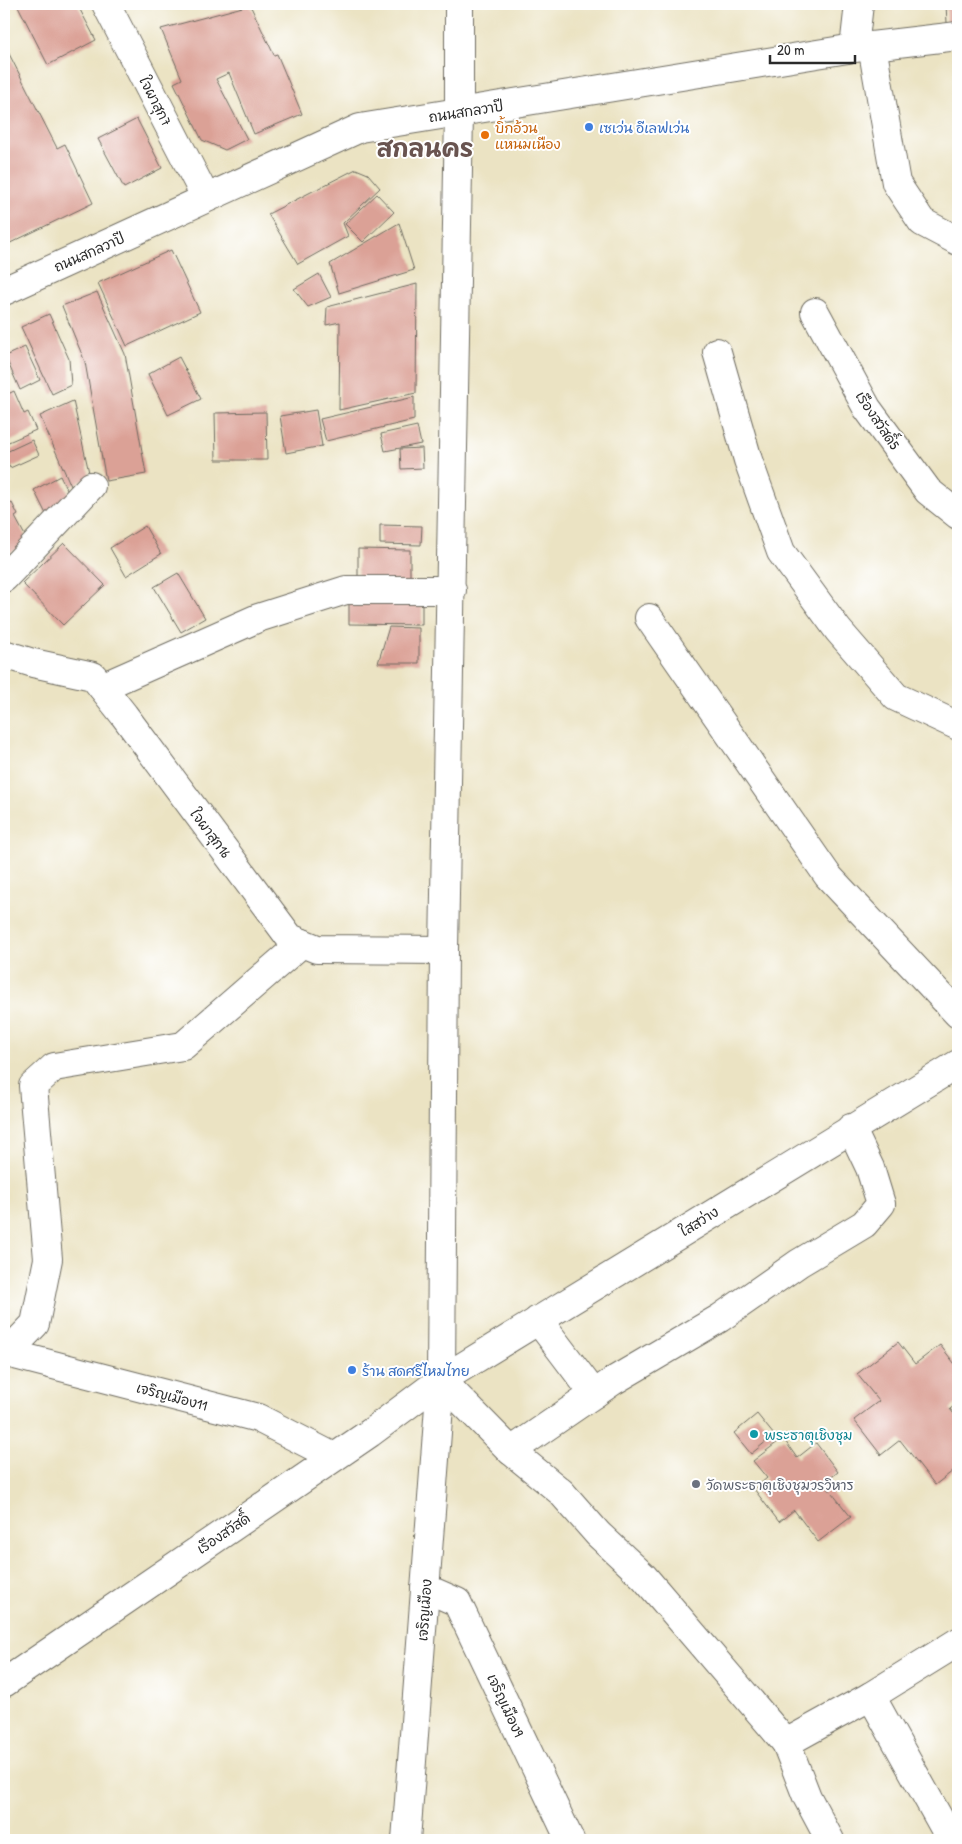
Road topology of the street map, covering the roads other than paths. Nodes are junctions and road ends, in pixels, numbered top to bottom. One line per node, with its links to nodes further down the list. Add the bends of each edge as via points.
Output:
1 (106, 4): 7 (street, ใจผาสุก7)
2 (459, 4): 6 (street, เจริญเมือง)
3 (859, 4): 5 (street)
4 (958, 36): 5 (street, ถนนสกลวาปี)
5 (863, 47): 6 (street, ถนนสกลวาปี); 8 (street, via 896,182 922,222)
6 (459, 113): 7 (street, ถนนสกลวาปี, via 360,128); 15 (street, เจริญเมือง)
7 (206, 198): 9 (street, ถนนสกลวาปี)
8 (958, 241)
9 (4, 291)
10 (815, 312): 13 (street, เรืองสวัสดิ์5, via 867,408 928,491)
11 (717, 352): 19 (street, via 748,460 781,552 838,630 896,697)
12 (91, 486): 14 (street)
13 (958, 515)
14 (4, 578)
15 (452, 590): 18 (street, via 346,590 258,618); 21 (street, เจริญเมือง)
16 (649, 618): 22 (street, via 828,876)
17 (4, 654): 18 (street, ใจผาสุก16, via 93,676)
18 (102, 687): 20 (street, ใจผาสุก16, via 290,938)
19 (958, 726)
20 (302, 943): 21 (street, ใจผาสุก16, via 317,949); 26 (street, via 183,1046 54,1067 33,1086 48,1259 35,1324)
21 (444, 950): 27 (street, เจริญเมือง)
22 (958, 1014)
23 (958, 1064): 24 (street, ใสสว่าง)
24 (851, 1128): 25 (street, ใสสว่าง); 28 (street, via 870,1168 881,1204 864,1224 799,1263 720,1318)
25 (538, 1320): 27 (street, ใสสว่าง); 28 (street)
26 (5, 1354): 30 (street, เจริญเมือง11, via 258,1418)
27 (442, 1380): 29 (street); 30 (street, เรืองสวัสดิ์); 31 (street, เจริญเมือง)
28 (594, 1394): 29 (street)
29 (511, 1451): 35 (street, via 561,1492 598,1534 644,1577)
30 (334, 1457): 33 (street, เรืองสวัสดิ์)
31 (425, 1588): 36 (street, เจริญเมือง); 37 (street, เจริญเมือง9, via 457,1602)
32 (958, 1642): 34 (street)
33 (4, 1683)
34 (871, 1696): 35 (street); 39 (street)
35 (786, 1743): 38 (street, via 807,1797)
36 (406, 1840)
37 (570, 1840)
38 (830, 1840)
39 (951, 1840)

